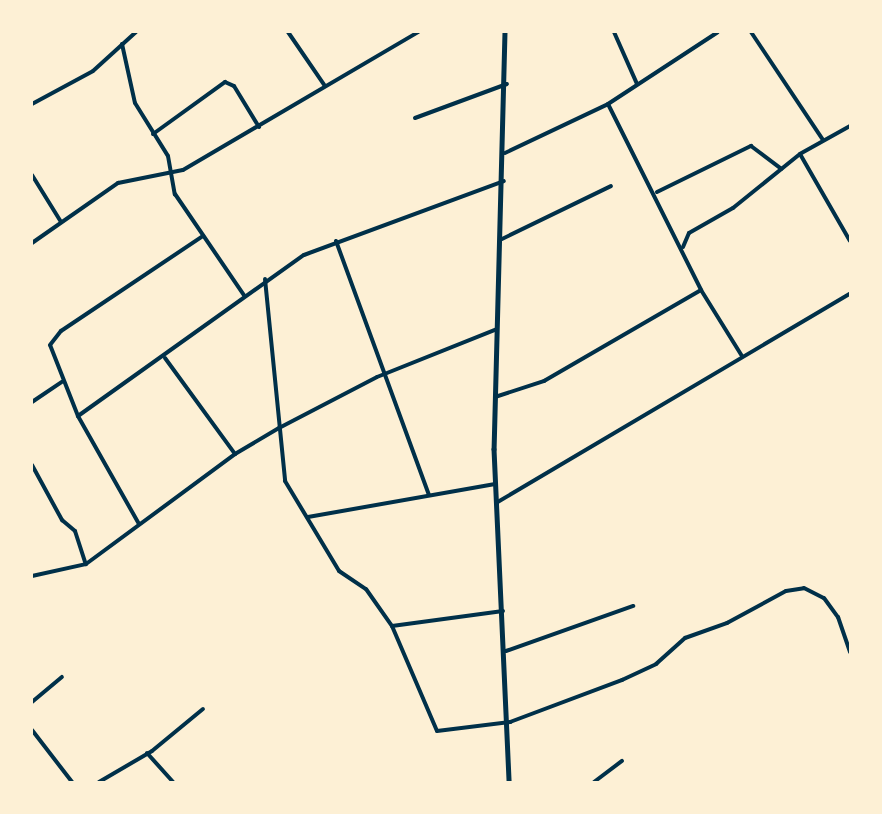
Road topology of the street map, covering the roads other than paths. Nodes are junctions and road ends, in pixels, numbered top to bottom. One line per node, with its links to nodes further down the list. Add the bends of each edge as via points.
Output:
1 (136, 32): 8 (street)
2 (288, 32): 11 (street)
3 (418, 32): 11 (street)
4 (505, 32): 9 (street)
5 (614, 32): 10 (street)
6 (717, 32): 10 (street)
7 (751, 32): 18 (street)
8 (122, 44): 12 (street, via 93,71); 17 (street, via 135,103)
9 (507, 84): 14 (street); 19 (street)
10 (637, 84): 13 (street)
11 (325, 86): 16 (street)
12 (32, 104)
13 (608, 104): 19 (street); 26 (street)
14 (415, 118)
15 (850, 126): 18 (street)
16 (260, 127): 17 (street, via 234,86 225,82); 22 (street)
17 (153, 134): 22 (street)
18 (823, 140): 20 (street)
19 (505, 153): 24 (street)
20 (800, 154): 21 (street); 31 (street)
21 (781, 169): 26 (street, via 751,146); 33 (street, via 733,208 689,233)
22 (171, 173): 27 (street, via 118,183); 28 (street, via 175,194)
23 (32, 175): 27 (street)
24 (504, 181): 29 (street); 30 (street)
25 (611, 186): 29 (street)
26 (657, 192): 33 (street)
27 (61, 222): 32 (street)
28 (203, 236): 37 (street); 42 (street, via 53,338 51,352)
29 (502, 239): 38 (street)
30 (336, 241): 34 (street); 41 (street)
31 (850, 241)
32 (32, 243)
33 (682, 248): 35 (street)
34 (265, 279): 37 (street); 46 (street)
35 (701, 290): 39 (street); 43 (street, via 544,381)
36 (850, 294): 39 (street)
37 (244, 295): 40 (street)
38 (497, 329): 41 (street); 43 (street)
39 (742, 356): 51 (street)
40 (165, 358): 45 (street); 47 (street)
41 (387, 372): 46 (street); 50 (street)
42 (62, 382): 44 (street); 45 (street)
43 (494, 397): 49 (street)
44 (32, 402)
45 (78, 416): 53 (street)
46 (279, 428): 47 (street); 52 (street, via 282,473)
47 (235, 454): 53 (street)
48 (32, 465): 54 (street, via 62,520 75,531)
49 (495, 484): 50 (street); 51 (street)
50 (429, 495): 52 (street)
51 (496, 502): 57 (street)
52 (308, 517): 58 (street, via 339,571 361,584)
53 (139, 524): 54 (street)
54 (86, 564): 55 (street)
55 (32, 576)
56 (633, 606): 59 (street)
57 (503, 610): 58 (street); 59 (street)
58 (392, 626): 64 (street, via 437,730)
59 (506, 651): 64 (street)
60 (850, 652): 64 (street, via 838,617 824,598 804,588 786,591 728,623 685,638 656,664)
61 (62, 677): 62 (street)
62 (32, 702)
63 (203, 709): 66 (street)
64 (510, 722): 71 (street)
65 (32, 730): 68 (street)
66 (147, 753): 69 (street); 70 (street)
67 (622, 761): 72 (street)
68 (72, 783)
69 (99, 783)
70 (173, 783)
71 (509, 783)
72 (594, 783)

